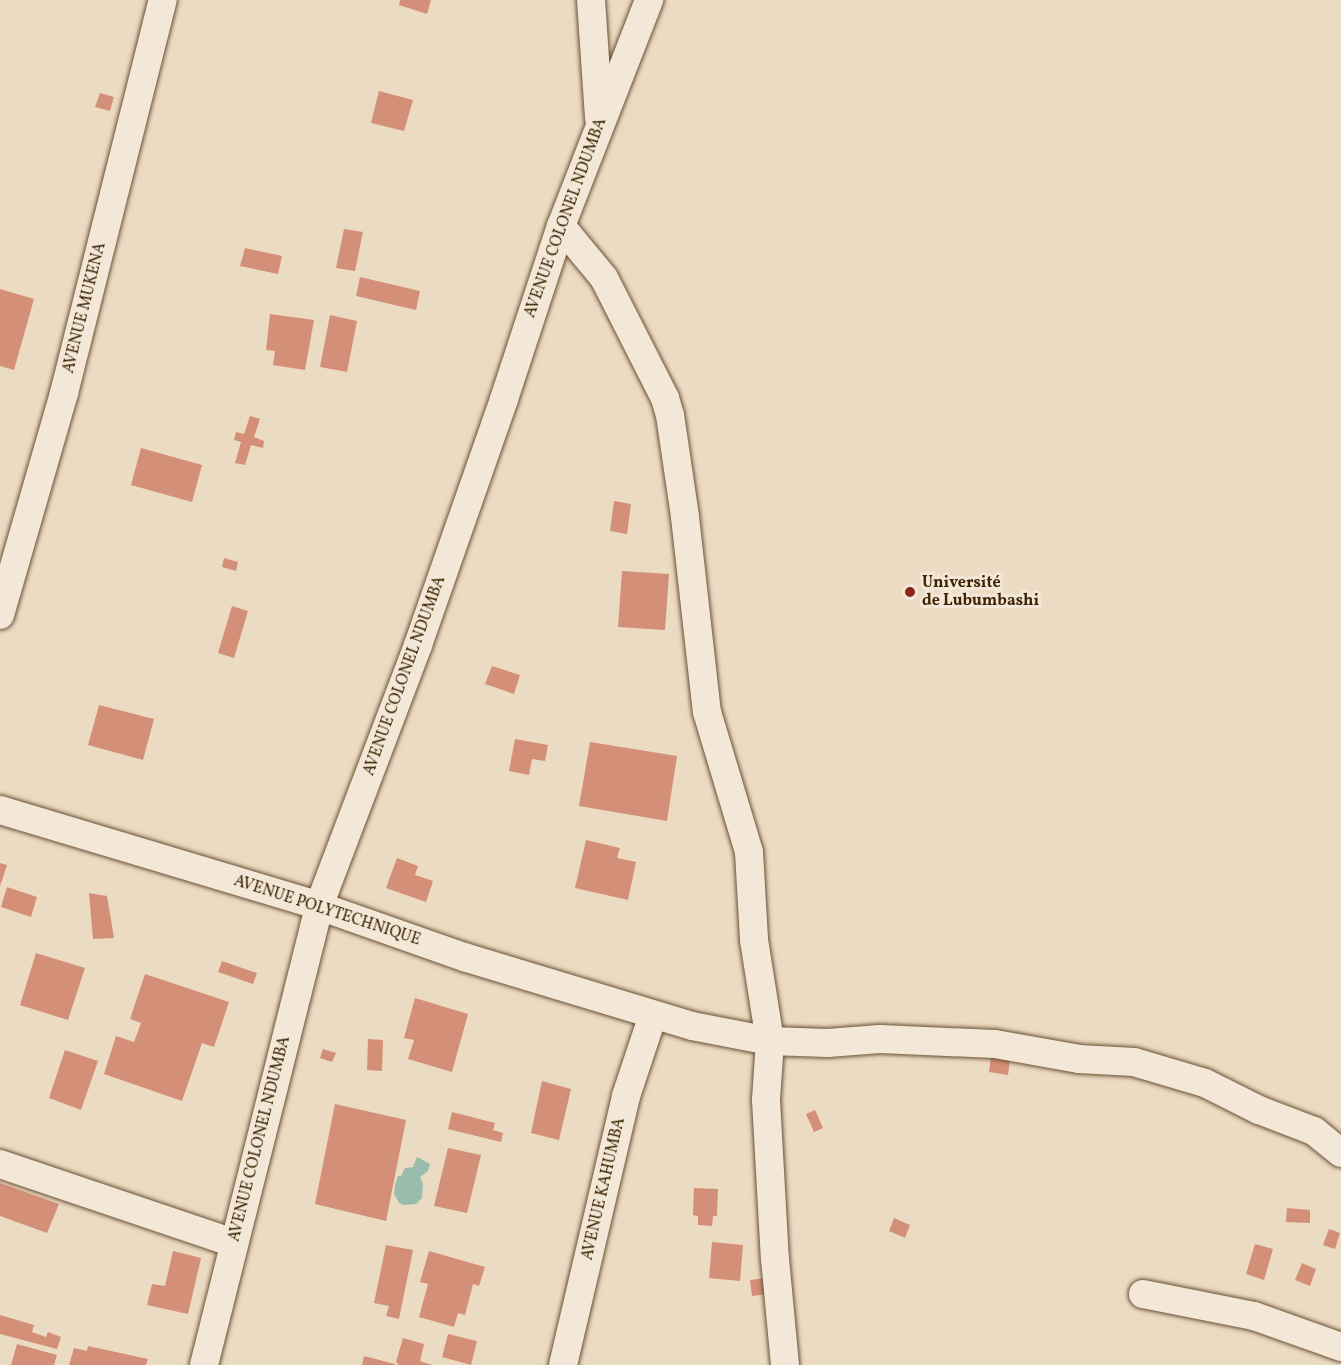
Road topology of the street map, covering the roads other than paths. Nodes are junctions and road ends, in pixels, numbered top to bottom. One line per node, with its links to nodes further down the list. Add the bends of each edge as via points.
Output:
1 (163, 0): 6 (street, AVENUE MUKENA, via 64,393)
2 (591, 0): 4 (street)
3 (649, 0): 4 (street, AVENUE COLONEL NDUMBA)
4 (599, 126): 5 (street, AVENUE COLONEL NDUMBA)
5 (561, 226): 8 (street, AVENUE COLONEL NDUMBA, via 418,645); 10 (street, via 604,278 670,415 707,712 749,852 754,940)
6 (0, 615)
7 (0, 810): 8 (street, AVENUE POLYTECHNIQUE)
8 (319, 906): 9 (street, AVENUE POLYTECHNIQUE, via 464,957); 13 (street, AVENUE COLONEL NDUMBA)
9 (653, 1016): 10 (street, AVENUE POLYTECHNIQUE); 17 (street, AVENUE KAHUMBA, via 626,1096)
10 (770, 1041): 11 (street, AVENUE POLYTECHNIQUE, via 828,1043 880,1039 995,1044 1079,1059 1134,1062 1205,1083 1314,1131); 18 (street, via 766,1100)
11 (1341, 1152)
12 (0, 1164): 13 (street)
13 (233, 1243): 16 (street, AVENUE COLONEL NDUMBA)
14 (1143, 1294): 15 (street, via 1254,1317)
15 (1341, 1347)
16 (204, 1365)
17 (563, 1365)
18 (785, 1365)

